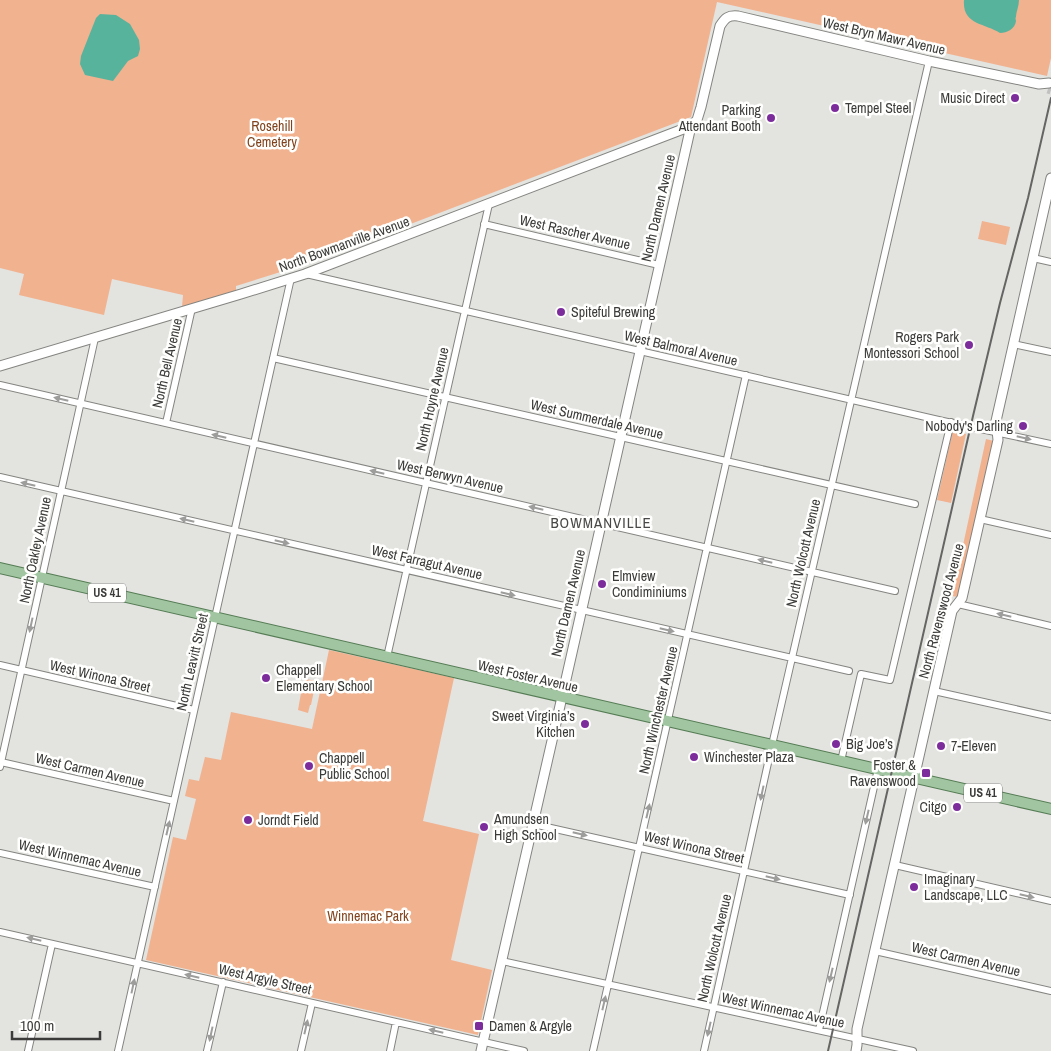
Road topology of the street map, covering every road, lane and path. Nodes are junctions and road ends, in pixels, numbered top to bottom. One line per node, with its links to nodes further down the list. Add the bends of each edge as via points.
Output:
1 (724, 18): 2 (street, West Bryn Mawr Avenue, via 738,16); 4 (street, North Damen Avenue, via 701,107 697,120)
2 (929, 61): 3 (street, West Bryn Mawr Avenue); 24 (street, North Wolcott Avenue)
3 (1048, 86)
4 (691, 126): 6 (street, North Bowmanville Avenue); 10 (street, North Damen Avenue)
5 (1051, 178): 8 (street, North Ravenswood Avenue)
6 (489, 204): 7 (street, North Hoyne Avenue); 11 (street, North Bowmanville Avenue)
7 (484, 224): 10 (street, West Rascher Avenue); 14 (street, North Hoyne Avenue)
8 (1033, 258): 9 (street); 16 (street, North Ravenswood Avenue)
9 (1051, 262)
10 (659, 264): 17 (street, North Damen Avenue)
11 (305, 274): 12 (street, North Bowmanville Avenue); 14 (street, West Balmoral Avenue)
12 (291, 278): 13 (street, North Bowmanville Avenue); 19 (street, North Leavitt Street)
13 (192, 308): 15 (street, North Bowmanville Avenue); 27 (street, North Bell Avenue)
14 (465, 311): 17 (street, West Balmoral Avenue); 23 (street, North Hoyne Avenue)
15 (95, 338): 20 (street, North Bowmanville Avenue); 25 (street, North Oakley Avenue)
16 (1014, 344): 18 (street); 28 (street, North Ravenswood Avenue, via 996,421)
17 (640, 351): 21 (street, West Balmoral Avenue); 29 (street, North Damen Avenue)
18 (1051, 352)
19 (273, 358): 23 (street, West Summerdale Avenue); 30 (street, North Leavitt Street)
20 (0, 366)
21 (746, 375): 24 (street, West Balmoral Avenue); 32 (street, North Winchester Avenue)
22 (0, 385): 25 (street, West Berwyn Avenue, one-way to 22)
23 (445, 397): 29 (street, West Summerdale Avenue); 34 (street, North Hoyne Avenue)
24 (851, 400): 26 (street, West Balmoral Avenue); 35 (street, North Wolcott Avenue)
25 (80, 404): 27 (street, West Berwyn Avenue); 36 (street, North Oakley Avenue)
26 (951, 422): 28 (street, West Balmoral Avenue); 64 (street, via 890,680 862,674)
27 (166, 423): 30 (street, West Berwyn Avenue, one-way to 27)
28 (997, 432): 31 (street, West Balmoral Avenue, one-way to 31); 38 (street, North Ravenswood Avenue, via 998,440)
29 (620, 437): 32 (street, West Summerdale Avenue); 39 (street, North Damen Avenue)
30 (254, 444): 34 (street, West Berwyn Avenue, one-way to 30); 40 (street, North Leavitt Street)
31 (1051, 444)
32 (727, 461): 35 (street, West Summerdale Avenue); 42 (street, North Winchester Avenue)
33 (0, 477): 36 (street, West Farragut Avenue, one-way to 33)
34 (426, 483): 39 (street, West Berwyn Avenue, one-way to 34); 44 (street, North Hoyne Avenue)
35 (832, 485): 37 (street, West Summerdale Avenue); 45 (street, North Wolcott Avenue)
36 (61, 491): 40 (street, West Farragut Avenue, one-way to 36); 46 (street, North Oakley Avenue)
37 (916, 504)
38 (980, 519): 41 (street); 48 (street, North Ravenswood Avenue)
39 (600, 523): 42 (street, West Berwyn Avenue); 49 (street, North Damen Avenue)
40 (234, 532): 44 (street, West Farragut Avenue, one-way to 44); 50 (street, North Leavitt Street)
41 (1051, 535)
42 (707, 548): 45 (street, West Berwyn Avenue, one-way to 42); 52 (street, North Winchester Avenue)
43 (0, 568): 46 (main road, West Foster Avenue / US 41)
44 (406, 570): 49 (street, West Farragut Avenue, one-way to 49); 53 (street, North Hoyne Avenue)
45 (812, 572): 47 (street, West Berwyn Avenue); 54 (street, North Wolcott Avenue)
46 (42, 578): 50 (main road, West Foster Avenue / US 41); 56 (street, North Oakley Avenue, one-way to 56)
47 (895, 591)
48 (958, 604): 51 (street, one-way to 48); 58 (street, North Ravenswood Avenue, via 952,612)
49 (581, 610): 52 (street, West Farragut Avenue, one-way to 52); 59 (street, North Damen Avenue)
50 (215, 617): 53 (main road, West Foster Avenue / US 41); 60 (street, North Leavitt Street)
51 (1051, 626)
52 (688, 634): 54 (street, West Farragut Avenue); 62 (street, North Winchester Avenue)
53 (387, 657): 59 (main road, West Foster Avenue / US 41)
54 (792, 658): 57 (street, West Farragut Avenue); 63 (street, North Wolcott Avenue)
55 (0, 666): 56 (street, West Winona Street)
56 (21, 670): 60 (street, West Winona Street); 65 (street, North Oakley Avenue)
57 (849, 671)
58 (934, 691): 61 (street); 67 (street, North Ravenswood Avenue)
59 (562, 697): 62 (main road, West Foster Avenue / US 41); 70 (street, North Damen Avenue)
60 (194, 710): 68 (street, North Leavitt Street)
61 (1051, 717)
62 (668, 722): 63 (main road, West Foster Avenue / US 41); 71 (street, North Winchester Avenue, one-way to 62)
63 (772, 745): 64 (main road, West Foster Avenue / US 41); 74 (street, North Wolcott Avenue, one-way to 74)
64 (841, 761): 66 (main road, West Foster Avenue / US 41)
65 (1, 764): 68 (street, West Carmen Avenue)
66 (878, 769): 67 (main road, West Foster Avenue / US 41); 76 (street, one-way to 76)
67 (914, 778): 69 (main road, West Foster Avenue / US 41); 73 (street, North Ravenswood Avenue)
68 (174, 802): 75 (street, North Leavitt Street, one-way to 68)
69 (1051, 809)
70 (533, 824): 71 (street, West Winona Street, one-way to 71); 81 (street, North Damen Avenue)
71 (639, 848): 74 (street, West Winona Street); 84 (street, North Winchester Avenue)
72 (0, 853): 75 (street, West Winnemac Avenue)
73 (895, 865): 77 (street, one-way to 77); 80 (street, North Ravenswood Avenue)
74 (744, 871): 76 (street, West Winona Street, one-way to 76); 87 (street, North Wolcott Avenue)
75 (155, 887): 82 (street, North Leavitt Street)
76 (850, 895): 89 (street, one-way to 89)
77 (1051, 901)
78 (0, 932): 79 (street, West Argyle Street, one-way to 78)
79 (52, 944): 82 (street, West Argyle Street); 92 (street)
80 (875, 951): 85 (street, West Carmen Avenue); 90 (street, North Ravenswood Avenue)
81 (502, 961): 84 (street, West Winnemac Avenue); 91 (street, North Damen Avenue)
82 (138, 963): 83 (street, West Argyle Street, one-way to 82); 93 (street, North Leavitt Street, one-way to 82)
83 (222, 982): 86 (street, West Argyle Street); 94 (street, one-way to 94)
84 (608, 985): 87 (street, West Winnemac Avenue); 98 (street, North Winchester Avenue, one-way to 84)
85 (1051, 992)
86 (312, 1003): 88 (street, West Argyle Street); 95 (street, one-way to 86)
87 (714, 1008): 89 (street, West Winnemac Avenue); 99 (street, North Wolcott Avenue, one-way to 99)
88 (396, 1022): 91 (street, West Argyle Street, one-way to 88); 96 (street)
89 (819, 1030): 90 (street, West Winnemac Avenue)
90 (857, 1038): 100 (street, North Ravenswood Avenue); 101 (street, West Winnemac Avenue)
91 (482, 1047): 97 (street, West Argyle Street)
92 (28, 1051)
93 (118, 1051)
94 (207, 1051)
95 (301, 1051)
96 (390, 1051)
97 (524, 1051)
98 (593, 1051)
99 (704, 1051)
100 (856, 1051)
101 (913, 1051)

